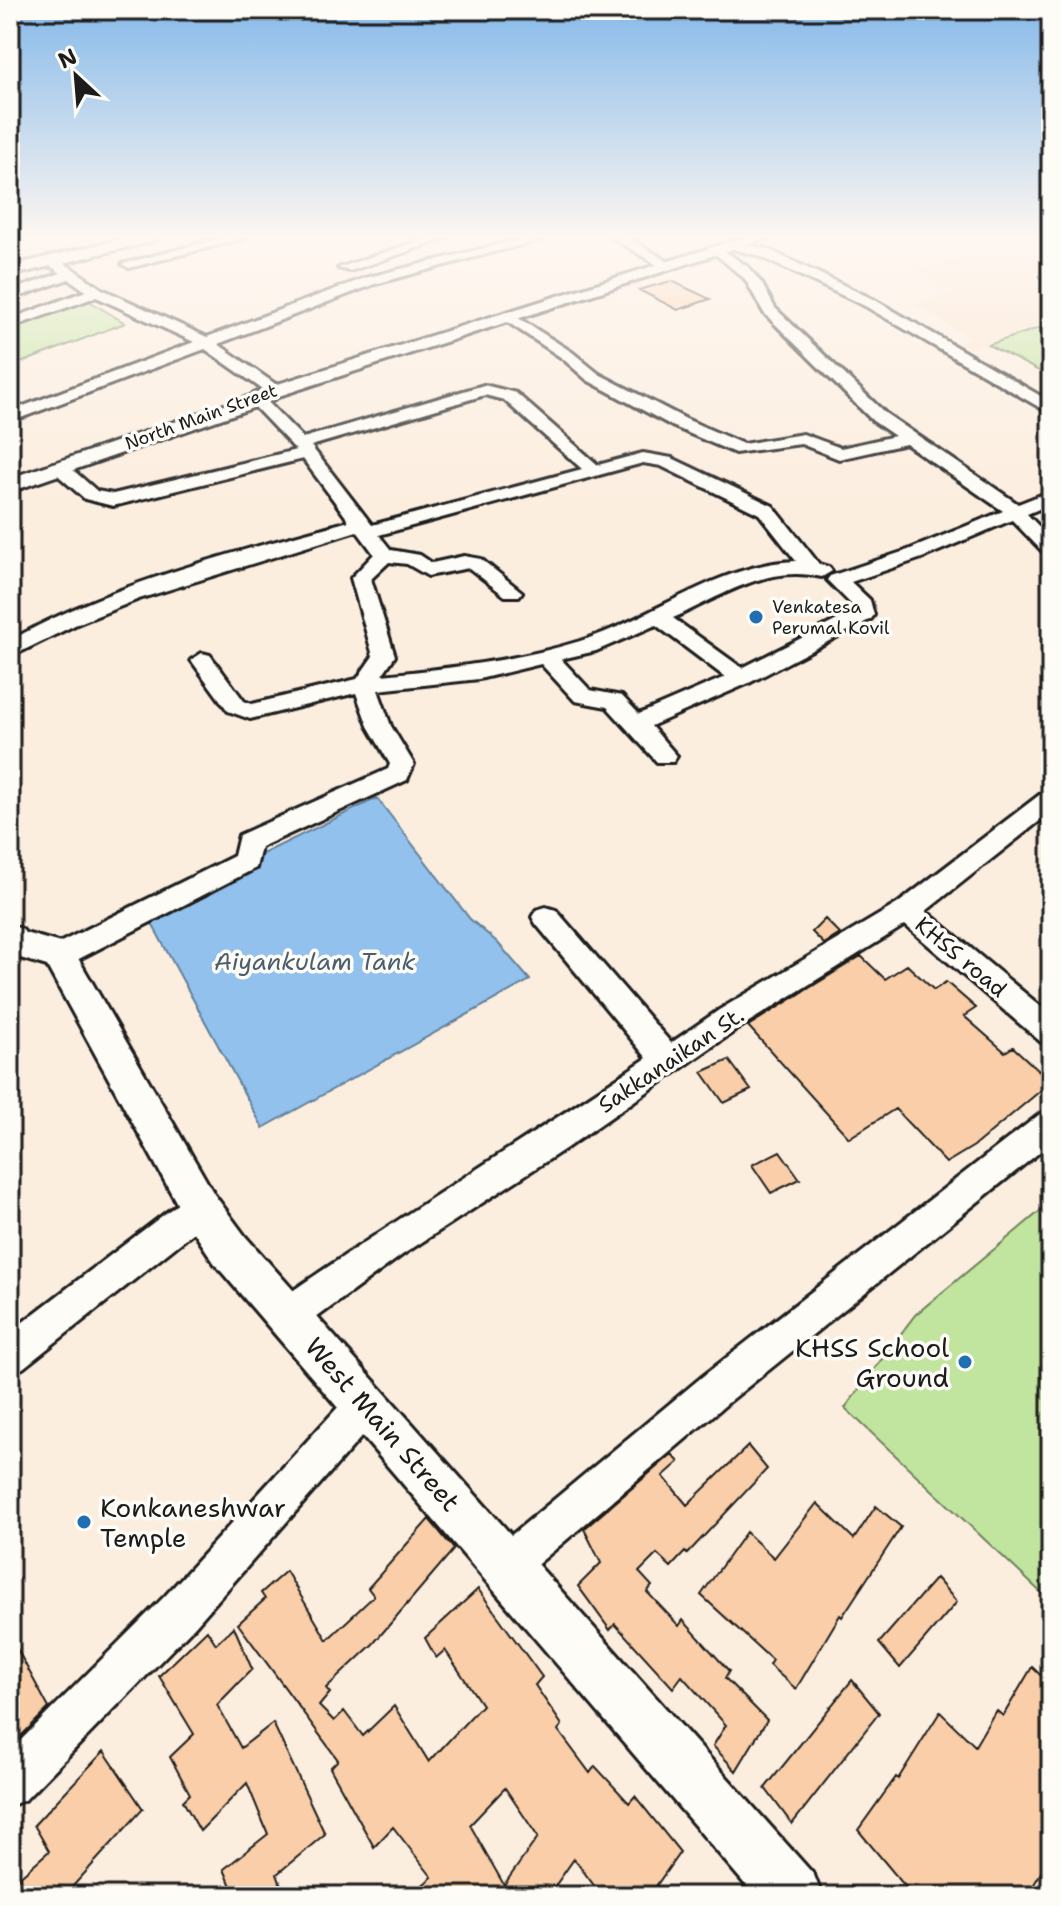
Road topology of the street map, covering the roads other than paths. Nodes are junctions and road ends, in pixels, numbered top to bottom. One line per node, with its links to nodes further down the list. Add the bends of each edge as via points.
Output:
1 (171, 327): 7 (street)
2 (246, 327): 7 (street)
3 (477, 327): 8 (street, North Main Street)
4 (523, 327): 11 (street, via 593,377 741,449 803,439 839,454)
5 (784, 327): 11 (street, via 879,417)
6 (911, 327): 9 (street)
7 (205, 342): 8 (street); 10 (street)
8 (266, 396): 12 (street); 13 (street, North Main Street)
9 (1051, 409)
10 (10, 417)
11 (909, 438): 17 (street)
12 (303, 449): 13 (street, via 113,500 91,495); 14 (street, via 484,390 510,396); 18 (street)
13 (59, 467): 15 (street, North Main Street)
14 (595, 471): 18 (street); 21 (street, via 643,458 666,462 766,510)
15 (10, 485)
16 (1051, 497): 17 (street)
17 (1009, 508): 19 (street); 22 (street, via 915,554)
18 (363, 528): 20 (street); 25 (street, via 263,550 169,582 49,626)
19 (1051, 549)
20 (385, 555): 23 (street, via 413,559 428,570 474,563); 29 (street, via 361,578 384,656)
21 (812, 568): 22 (street); 24 (street, via 779,566 745,576)
22 (837, 580): 28 (street, via 863,604 864,615)
23 (512, 592)
24 (658, 617): 26 (street, via 588,646); 28 (street)
25 (10, 650)
26 (546, 656): 29 (street, via 479,672); 30 (street, via 580,693 614,701)
27 (202, 660): 29 (street, via 242,711)
28 (741, 678): 30 (street)
29 (365, 684): 36 (street, via 390,748 402,764 398,774 248,842 247,861)
30 (635, 724): 31 (street)
31 (665, 756)
32 (1051, 799): 33 (street, Sakkanaikan St.)
33 (907, 911): 37 (street, KHSS road); 38 (street, Sakkanaikan St.)
34 (546, 917): 38 (street)
35 (11, 942): 36 (street)
36 (59, 956): 40 (street, West Main Street)
37 (1051, 1033)
38 (668, 1061): 41 (street, Sakkanaikan St.)
39 (1051, 1124): 44 (street, via 716,1389)
40 (200, 1207): 41 (street, West Main Street); 42 (street)
41 (288, 1316): 43 (street, West Main Street)
42 (10, 1355)
43 (365, 1405): 44 (street, West Main Street); 45 (street, via 180,1611)
44 (505, 1566): 46 (street, West Main Street)
45 (10, 1783)
46 (793, 1896)

